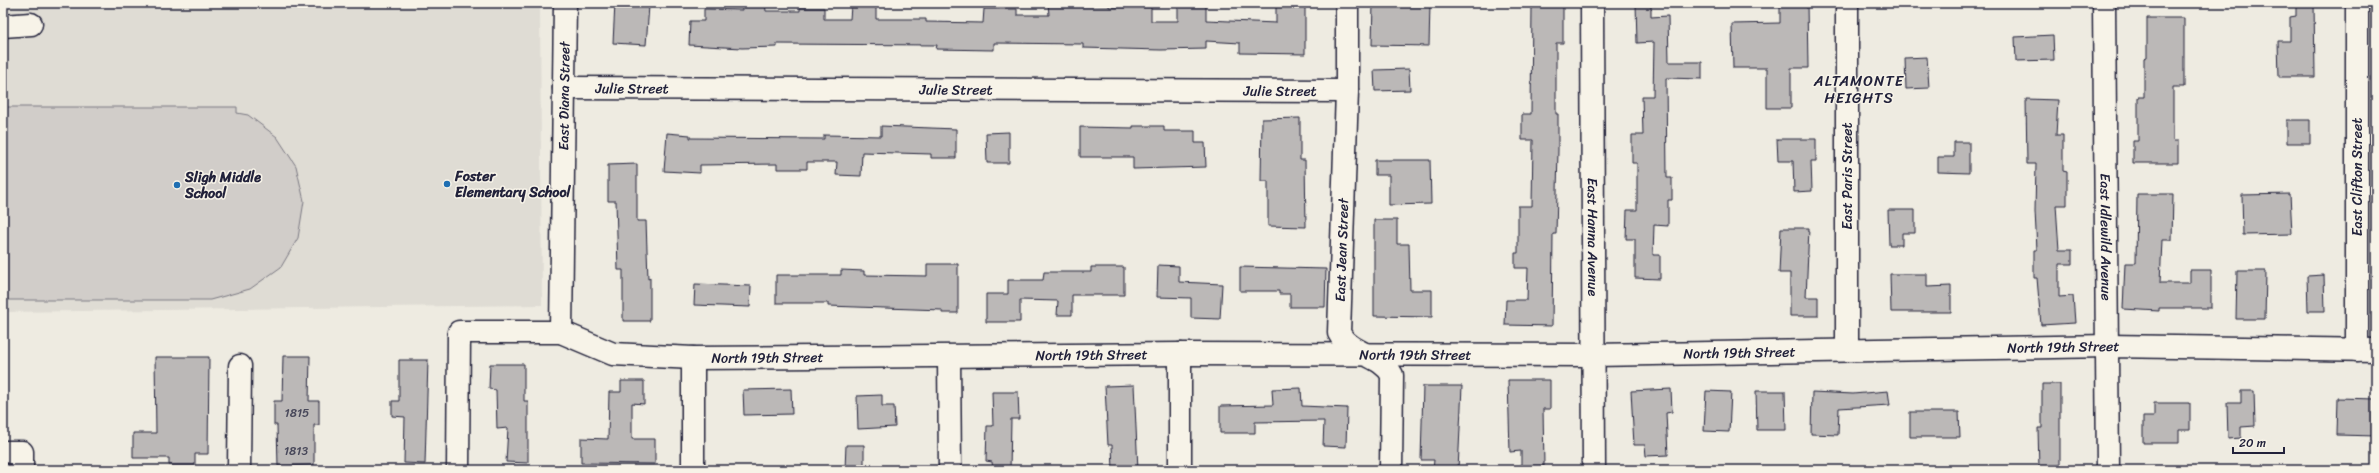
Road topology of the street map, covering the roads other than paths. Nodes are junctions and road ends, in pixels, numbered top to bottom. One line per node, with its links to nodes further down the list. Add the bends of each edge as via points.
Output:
1 (565, 3): 9 (street, East Diana Street)
2 (1347, 3): 10 (street, East Jean Street)
3 (1592, 3): 17 (street, East Hanna Avenue)
4 (1847, 3): 13 (street, East Paris Street)
5 (2104, 3): 12 (street, East Idlewild Avenue)
6 (2358, 3): 14 (street, East Clifton Street)
7 (31, 24): 8 (street)
8 (3, 26)
9 (564, 88): 10 (street, Julie Street); 11 (street, East Diana Street)
10 (1347, 90): 16 (street, East Jean Street, via 1340,333 1344,342)
11 (561, 332): 18 (street, North 19th Street, via 613,354); 22 (street, North 19th Street, via 459,332)
12 (2108, 346): 13 (street, North 19th Street); 14 (street, North 19th Street); 28 (street, East Idlewild Avenue)
13 (1847, 350): 17 (street, North 19th Street)
14 (2366, 350)
15 (1180, 354): 16 (street, North 19th Street); 19 (street, North 19th Street); 25 (street)
16 (1364, 354): 17 (street, North 19th Street); 26 (street, East Jean Street, via 1387,366 1392,375)
17 (1594, 355): 27 (street, East Hanna Avenue)
18 (693, 358): 19 (street, North 19th Street); 23 (street)
19 (949, 358): 24 (street)
20 (240, 366): 21 (street)
21 (239, 470)
22 (458, 470)
23 (693, 470)
24 (950, 470)
25 (1180, 470)
26 (1391, 470)
27 (1594, 470)
28 (2108, 470)

